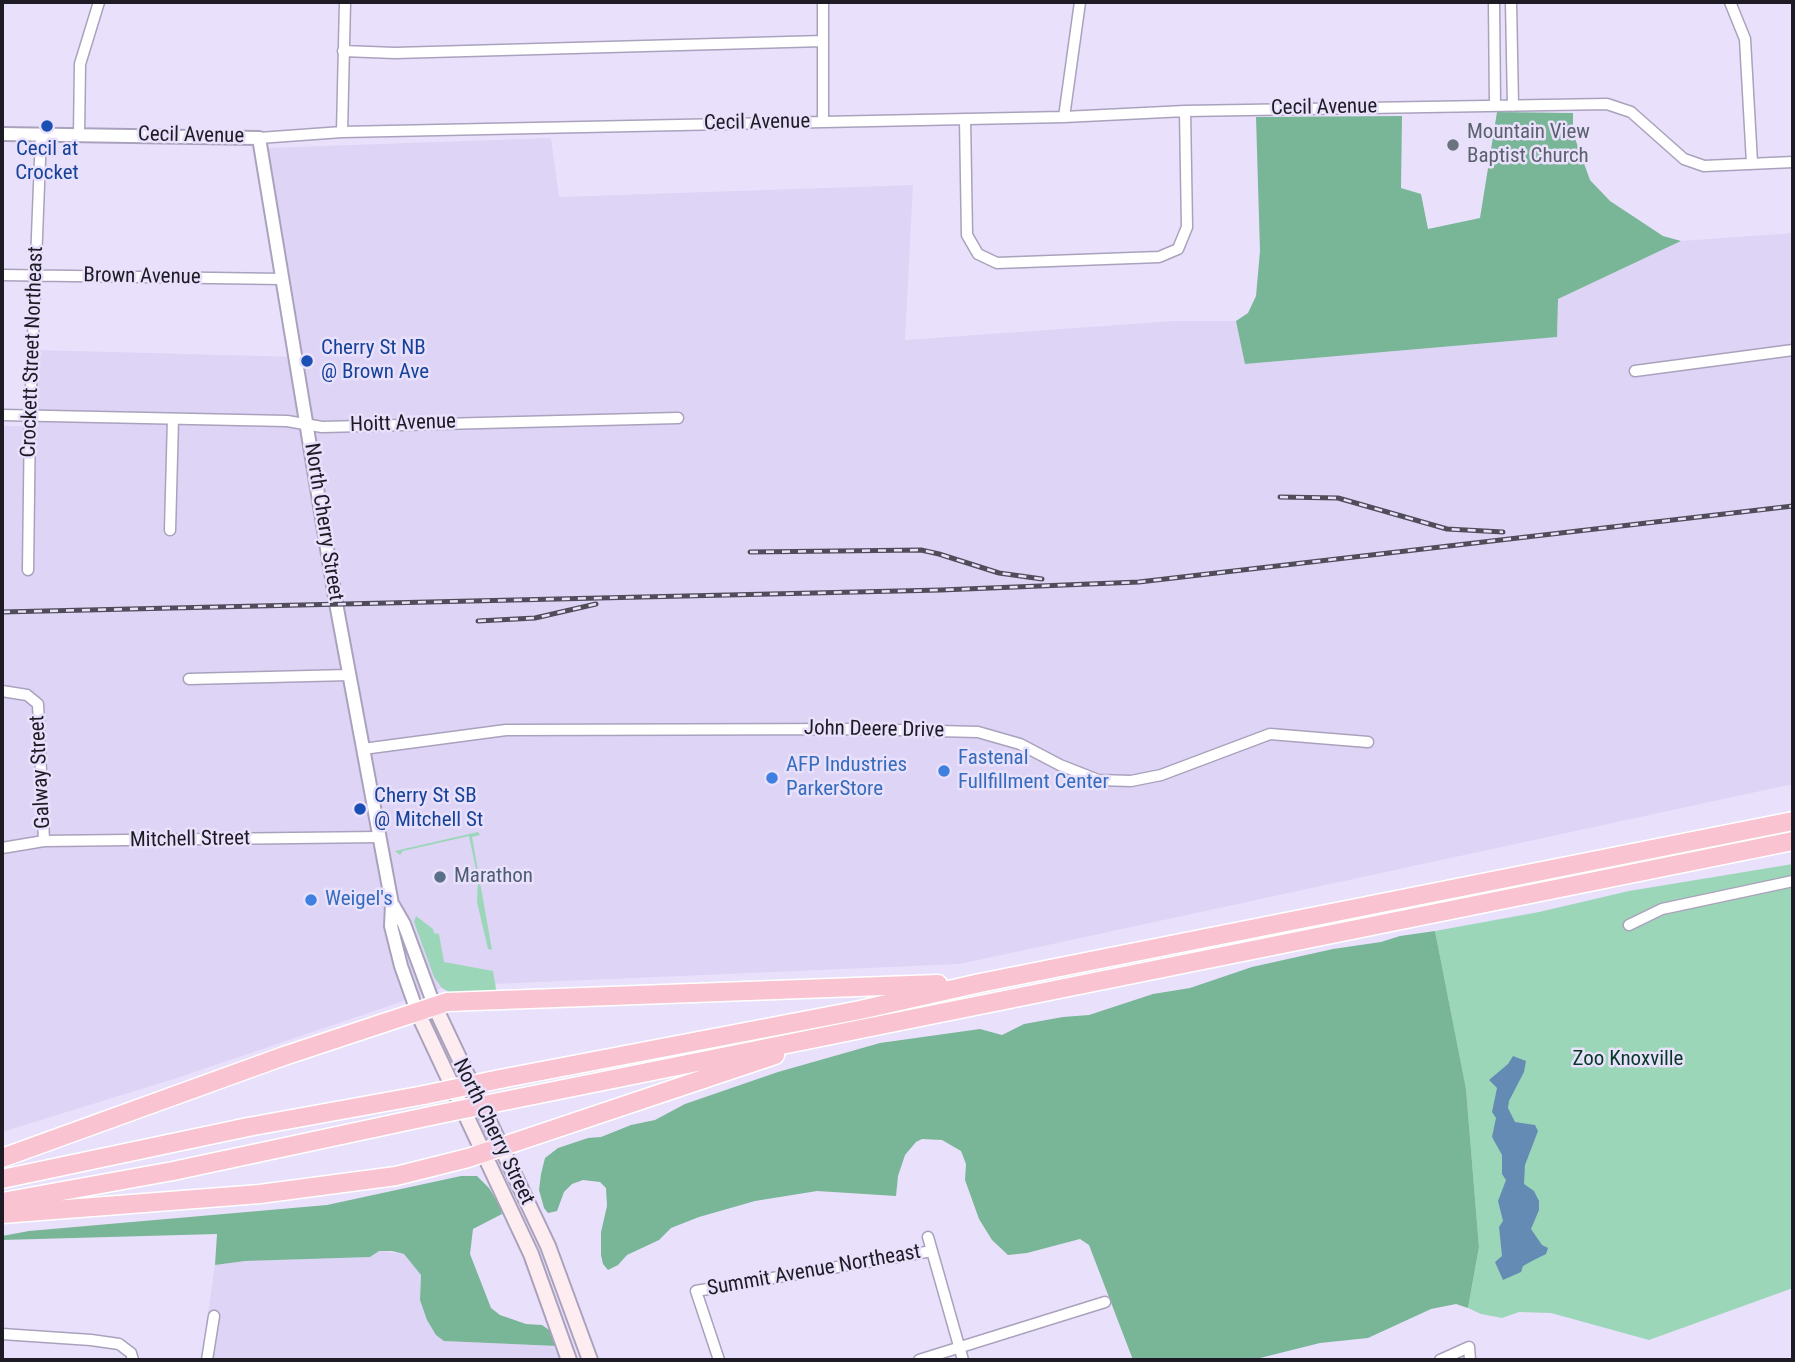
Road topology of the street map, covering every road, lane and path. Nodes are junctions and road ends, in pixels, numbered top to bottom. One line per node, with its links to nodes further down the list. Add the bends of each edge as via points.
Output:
1 (99, 2): 19 (street, via 80,64)
2 (345, 2): 9 (street)
3 (823, 2): 8 (street)
4 (1080, 2): 13 (street)
5 (1494, 2): 10 (street)
6 (1511, 2): 11 (street)
7 (1730, 2): 22 (street, via 1745,39)
8 (823, 41): 9 (street); 15 (street)
9 (343, 51): 16 (street)
10 (1495, 106): 11 (street, Cecil Avenue); 12 (street, Cecil Avenue)
11 (1513, 106): 22 (street, Cecil Avenue, via 1607,104 1632,113 1684,159 1704,166)
12 (1185, 111): 13 (street, Cecil Avenue); 14 (street, via 1187,228 1178,249 1159,257 997,262 978,254 967,234)
13 (1064, 117): 14 (street, Cecil Avenue)
14 (965, 119): 15 (street, Cecil Avenue)
15 (823, 122): 16 (street, Cecil Avenue)
16 (342, 132): 20 (street, Cecil Avenue)
17 (2, 134): 18 (street, Cecil Avenue)
18 (41, 134): 19 (street, Cecil Avenue); 24 (street, Crockett Street Northeast)
19 (79, 135): 20 (street, Cecil Avenue)
20 (259, 138): 25 (street, North Cherry Street)
21 (1793, 162): 22 (street, Cecil Avenue)
22 (1752, 163)
23 (2, 275): 24 (street, Brown Avenue)
24 (35, 276): 25 (street, Brown Avenue); 29 (street, Crockett Street Northeast)
25 (282, 279): 32 (street, North Cherry Street)
26 (1793, 350): 27 (street)
27 (1635, 371)
28 (2, 415): 29 (street, Hoitt Avenue)
29 (30, 415): 31 (street, Hoitt Avenue); 34 (street, Crockett Street Northeast)
30 (678, 418): 32 (street, Hoitt Avenue)
31 (173, 419): 32 (street, Hoitt Avenue); 33 (street)
32 (307, 425): 35 (street, North Cherry Street)
33 (170, 530)
34 (28, 569)
35 (349, 675): 36 (street); 39 (street, North Cherry Street)
36 (189, 679)
37 (2, 691): 42 (street, Galway Street, via 27,695 38,704)
38 (1367, 742): 39 (street, John Deere Drive, via 1270,734 1131,782 1098,780 1020,744 978,732 506,730)
39 (363, 749): 41 (street, North Cherry Street)
40 (1793, 821): 48 (highway)
41 (379, 837): 42 (street, Mitchell Street); 46 (street, North Cherry Street)
42 (44, 841): 44 (street, Mitchell Street)
43 (1793, 841): 51 (highway)
44 (2, 848)
45 (1793, 881): 47 (street, via 1662,909)
46 (393, 904): 49 (street, North Cherry Street); 50 (street, North Cherry Street, via 395,945)
47 (1629, 925)
48 (980, 983): 49 (highway); 54 (highway, bridge)
49 (434, 1005): 50 (highway); 52 (main road, North Cherry Street)
50 (416, 1011): 52 (main road, North Cherry Street); 53 (highway)
51 (837, 1032): 52 (highway); 55 (highway, bridge, via 173,1171)
52 (492, 1150): 56 (highway, via 397,1175 260,1194); 65 (main road, North Cherry Street); 66 (main road, North Cherry Street, via 552,1255)
53 (2, 1158)
54 (2, 1179)
55 (2, 1202)
56 (2, 1214)
57 (928, 1237): 58 (street)
58 (932, 1251): 62 (street); 67 (street, Summit Avenue Northeast, via 696,1291)
59 (1105, 1302): 62 (street)
60 (214, 1316): 64 (street)
61 (2, 1334): 63 (street, via 119,1344)
62 (960, 1349): 68 (street); 69 (street)
63 (133, 1360)
64 (207, 1360)
65 (569, 1360)
66 (590, 1360)
67 (719, 1360)
68 (919, 1360)
69 (963, 1360)
70 (1440, 1360): 71 (street, via 1469,1347)
71 (1470, 1360)

